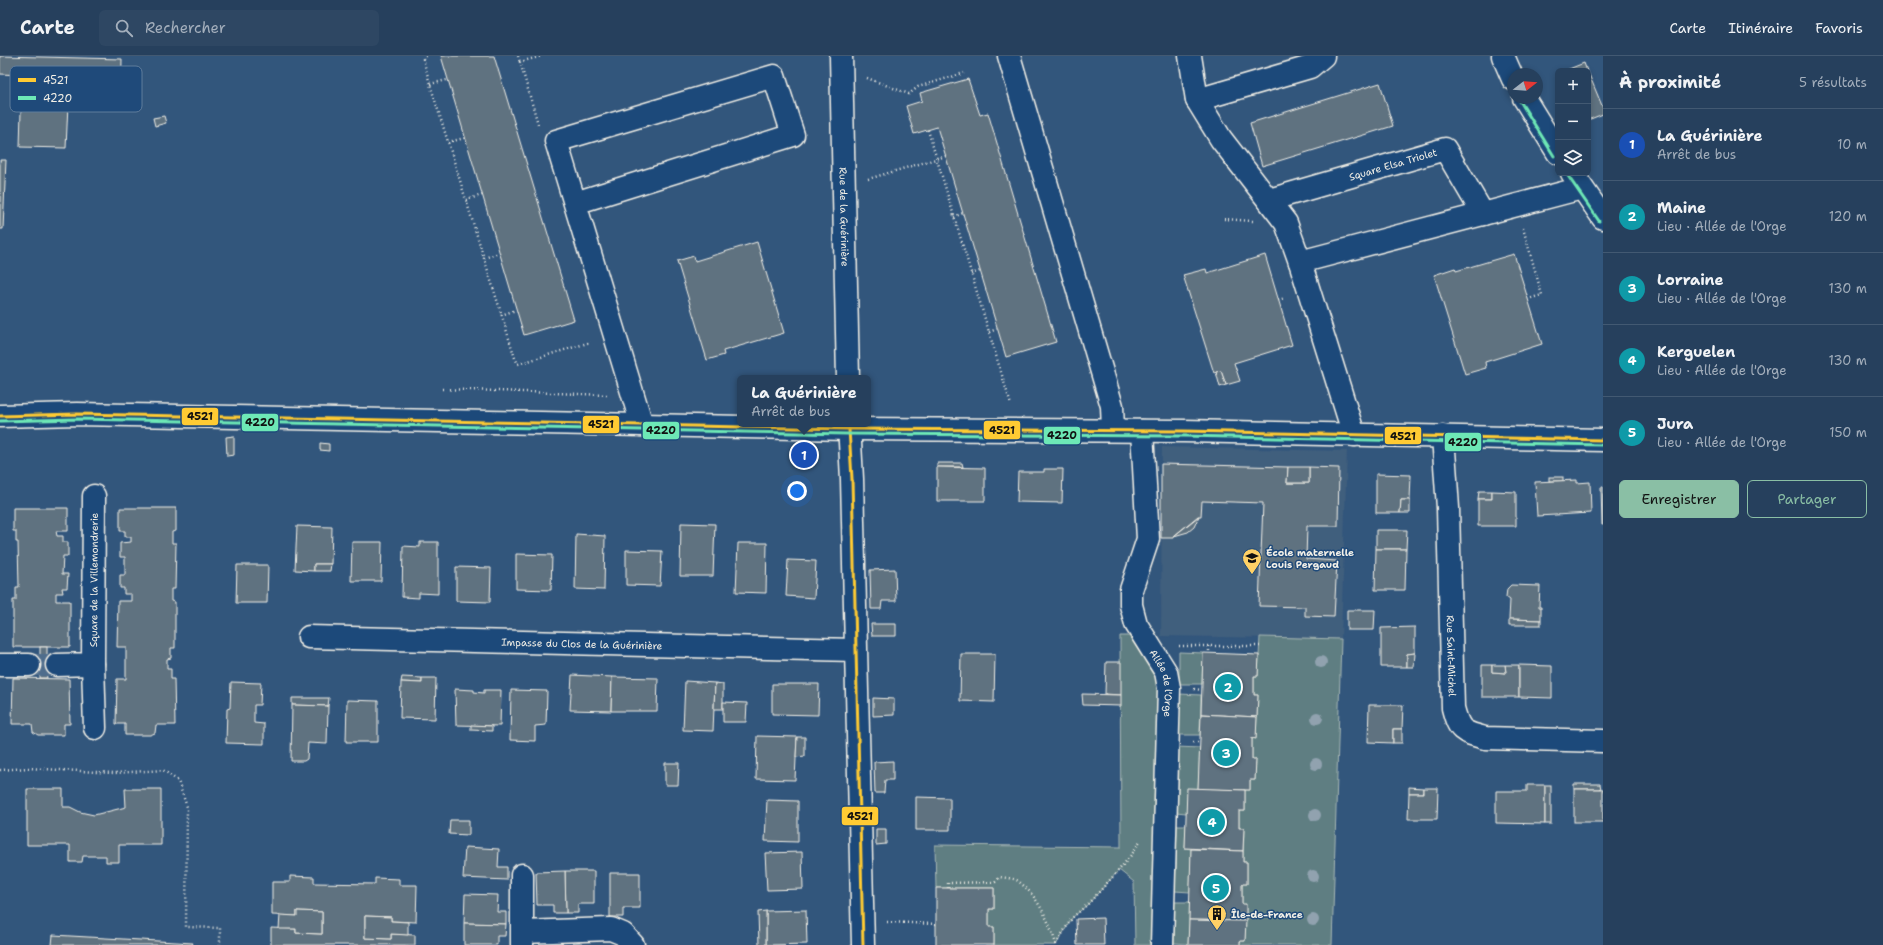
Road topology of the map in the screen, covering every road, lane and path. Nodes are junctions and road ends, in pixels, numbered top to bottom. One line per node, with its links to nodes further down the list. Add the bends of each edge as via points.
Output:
1 (426, 56): 13 (path, via 423,59)
2 (518, 56): 8 (path)
3 (542, 56): 8 (path)
4 (1008, 56): 55 (street, via 1112,406)
5 (1190, 56): 14 (street)
6 (1323, 56): 14 (street, via 1310,67)
7 (1503, 56): 10 (street)
8 (520, 62): 17 (path)
9 (841, 65): 11 (path, via 857,74 909,94 918,87); 24 (street, Rue de la Guérinière)
10 (1508, 68)
11 (964, 73)
12 (448, 80): 13 (path)
13 (430, 84): 19 (path)
14 (1197, 100): 27 (street, via 1221,139)
15 (1527, 104): 20 (street)
16 (928, 130): 22 (path)
17 (548, 135): 28 (street); 28 (street, via 774,76 793,135)
18 (465, 138): 19 (path)
19 (448, 142): 26 (path)
20 (1555, 149)
21 (946, 156): 22 (path)
22 (937, 159): 24 (path); 32 (path)
23 (1577, 180): 29 (street); 33 (street)
24 (844, 184): 47 (street, Rue de la Guérinière)
25 (482, 195): 26 (path)
26 (466, 200): 37 (path)
27 (1269, 200): 31 (street, Square Elsa Triolet, via 1445,149); 38 (street, via 1286,223)
28 (575, 203): 51 (street)
29 (1516, 205): 31 (street); 41 (path, via 1542,295)
30 (963, 214): 32 (path)
31 (1482, 214): 38 (street)
32 (954, 217): 40 (path)
33 (1603, 218)
34 (1224, 219): 35 (path)
35 (1255, 221)
36 (499, 253): 37 (path)
37 (484, 258): 43 (path)
38 (1300, 262): 57 (street)
39 (980, 271): 40 (path)
40 (971, 274): 45 (path)
41 (1528, 299)
42 (516, 310): 43 (path)
43 (501, 315): 46 (path, via 518,364)
44 (998, 329): 45 (path)
45 (989, 332): 54 (path)
46 (594, 341)
47 (848, 375)
48 (442, 389): 49 (path)
49 (610, 395)
50 (0, 416): 51 (street, via 85,415)
51 (642, 425): 52 (street)
52 (737, 426)
53 (849, 427): 54 (street); 65 (street)
54 (1018, 430): 55 (street)
55 (1113, 430): 56 (street)
56 (1142, 431): 57 (street); 84 (street, Allée de l'Orge, via 1148,539 1131,590 1131,605 1142,636 1166,672 1169,688)
57 (1354, 435): 58 (street)
58 (1443, 436): 59 (street); 72 (street, Rue Saint-Michel, via 1448,508 1452,708 1457,724 1467,734 1485,738)
59 (1603, 440)
60 (94, 496): 68 (street, Square de la Villemondrerie)
61 (309, 637): 65 (street, Impasse du Clos de la Guérinière)
62 (1180, 646): 63 (path)
63 (1209, 646): 64 (path); 66 (path)
64 (1260, 646)
65 (855, 650): 77 (street)
66 (1209, 653)
67 (57, 664): 68 (street)
68 (94, 664): 71 (street, Square de la Villemondrerie)
69 (0, 665): 70 (street)
70 (29, 665)
71 (95, 728)
72 (1603, 741)
73 (0, 770): 81 (path, via 163,770 178,781 187,807 186,927 220,928)
74 (1119, 870): 80 (path, via 1072,918)
75 (522, 875): 79 (street)
76 (948, 888): 80 (path, via 948,883 995,882 1000,877 1017,880 1048,918)
77 (862, 922): 78 (path); 83 (street)
78 (936, 924)
79 (523, 938): 82 (street, via 611,929 623,934)
80 (1056, 944)
81 (220, 945)
82 (633, 945)
83 (863, 945)
84 (1162, 945)

